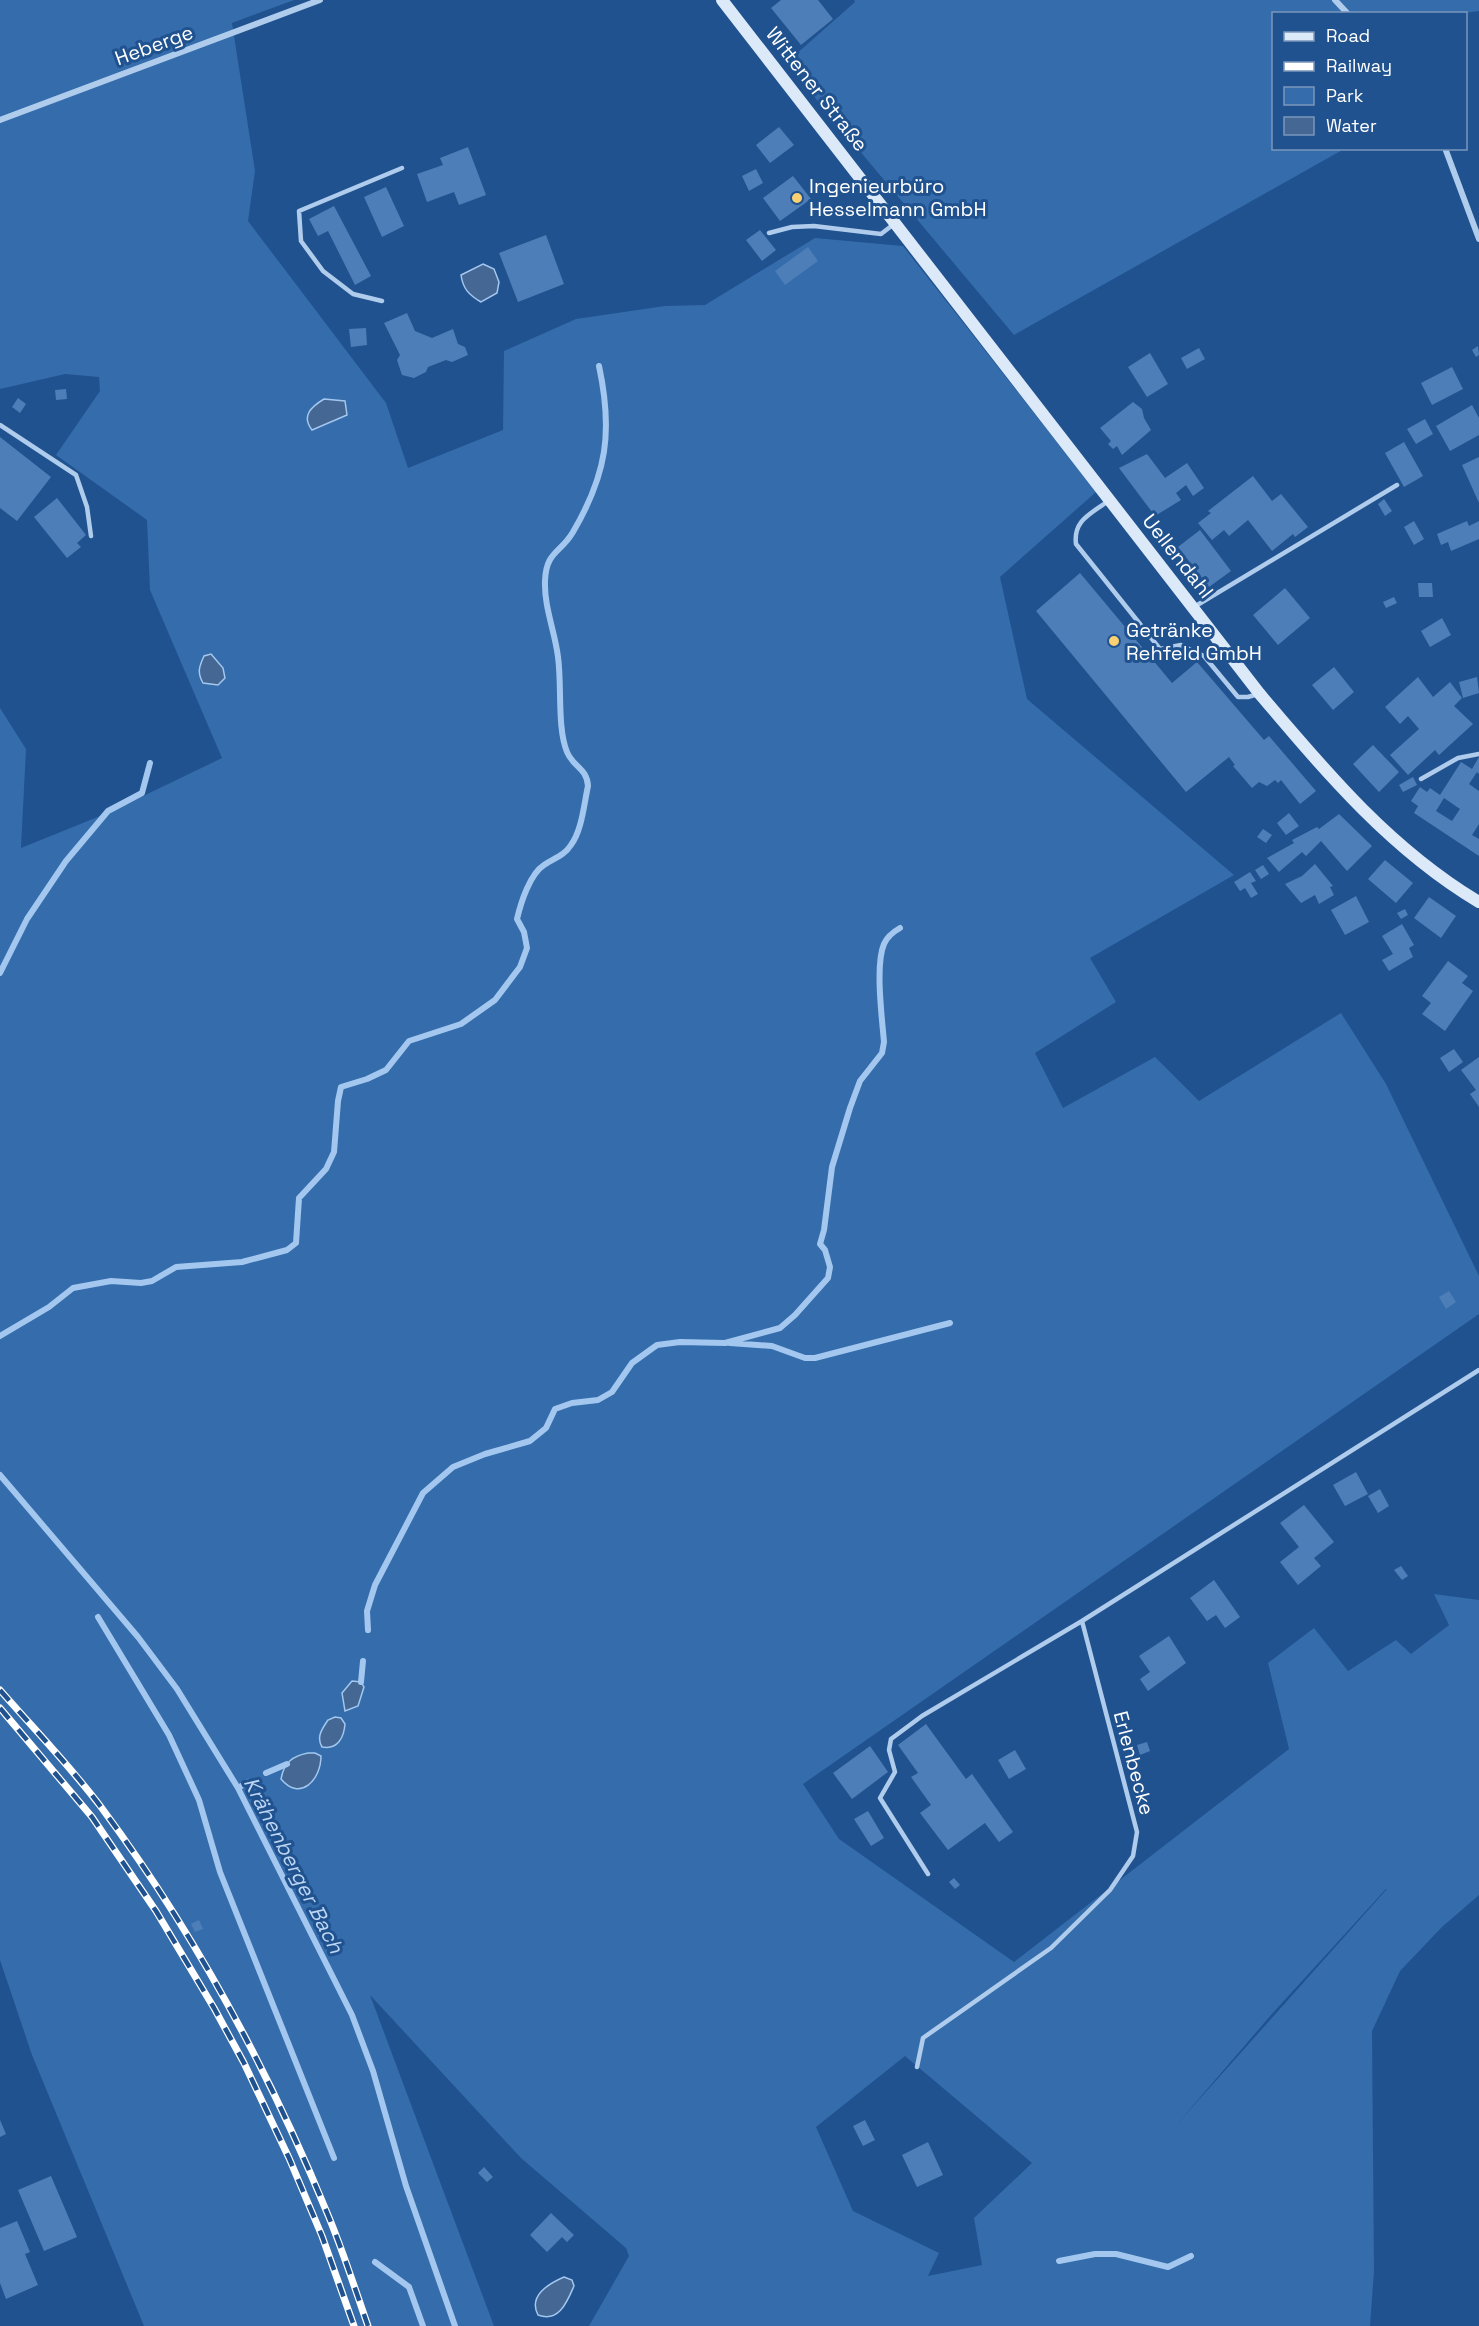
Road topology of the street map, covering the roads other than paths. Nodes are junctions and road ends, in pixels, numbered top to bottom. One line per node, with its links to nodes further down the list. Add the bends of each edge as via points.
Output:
1 (320, 0): 5 (street, Heberge)
2 (722, 0): 8 (main road, Wittener Straße)
3 (1335, 0): 4 (street)
4 (1345, 12)
5 (0, 120)
6 (1446, 150): 10 (street)
7 (402, 168): 11 (lane, via 299,211 301,242 323,271 353,294)
8 (896, 223): 9 (lane, via 881,234 814,226 792,226); 12 (main road, Wittener Straße)
9 (769, 233)
10 (1479, 239)
11 (382, 301)
12 (990, 344): 15 (main road, Uellendahl)
13 (0, 425): 16 (lane, via 76,475 87,507)
14 (1397, 485): 17 (lane)
15 (1110, 500): 17 (main road, Uellendahl); 18 (lane, via 1080,522 1076,544 1160,649 1181,645 1204,656 1238,697)
16 (91, 536)
17 (1194, 607): 18 (main road, Uellendahl)
18 (1259, 693): 21 (main road, Uellendahl, via 1376,825 1424,866)
19 (1479, 754): 20 (lane, via 1458,758)
20 (1421, 779)
21 (1479, 902)
22 (1479, 1370): 23 (lane)
23 (1082, 1621): 24 (lane, via 922,1716 891,1739 889,1750 895,1772 880,1798); 25 (lane, Erlenbecke, via 1137,1832 1133,1856 1110,1890 1051,1948 923,2038)
24 (928, 1874)
25 (917, 2067)

